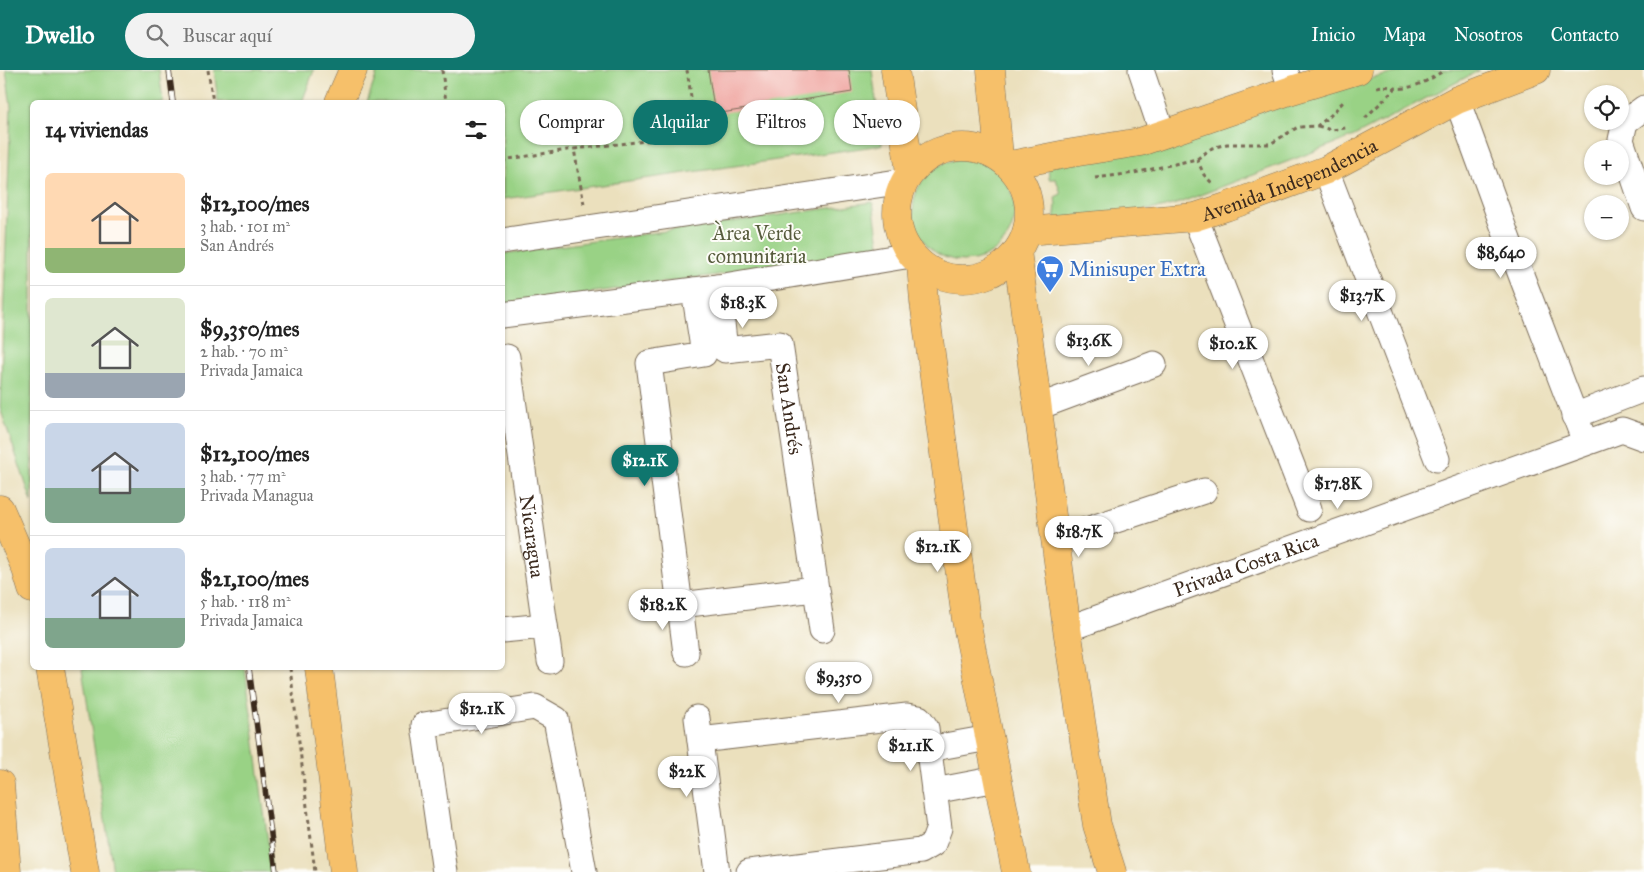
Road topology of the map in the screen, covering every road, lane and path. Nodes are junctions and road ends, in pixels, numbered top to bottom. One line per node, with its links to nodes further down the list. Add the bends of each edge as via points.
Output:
1 (208, 70): 14 (path)
2 (353, 70): 15 (main road)
3 (442, 70): 16 (path)
4 (687, 70): 23 (path, via 692,108 676,132 664,139)
5 (895, 70): 28 (main road)
6 (991, 70): 26 (main road)
7 (1141, 70): 22 (street)
8 (1444, 70): 12 (path, via 1404,89)
9 (1536, 70): 17 (main road, Avenida Independencia)
10 (1288, 80): 11 (main road); 22 (main road)
11 (1363, 80): 12 (path)
12 (1396, 87): 19 (path)
13 (1347, 97): 20 (path)
14 (213, 100)
15 (341, 100)
16 (446, 100)
17 (1457, 100): 27 (main road, Avenida Independencia); 43 (street)
18 (1644, 108): 31 (street, via 1625,122 1621,140)
19 (1365, 118)
20 (1317, 126): 21 (path, via 1332,130); 24 (path, via 1298,127 1270,144 1212,148)
21 (1347, 128)
22 (1163, 135): 26 (main road, via 1140,142)
23 (574, 149): 25 (path); 33 (path)
24 (1197, 159): 29 (path, via 1134,173); 30 (path, via 1204,175)
25 (505, 160)
26 (1005, 161): 28 (main road, via 984,149 951,147 921,161); 35 (main road, via 1024,184 1029,208)
27 (1326, 170): 32 (main road, Avenida Independencia); 47 (street)
28 (907, 177): 33 (street); 36 (main road, via 897,200 896,219 901,238)
29 (1087, 179)
30 (1218, 188)
31 (1644, 208)
32 (1195, 217): 35 (main road, Avenida Independencia); 50 (street)
33 (588, 229): 34 (street)
34 (505, 241)
35 (1022, 241): 36 (main road, via 1006,262 994,272 979,277 949,278 934,273); 42 (main road)
36 (916, 260): 37 (street); 64 (main road, via 966,620)
37 (706, 288): 38 (street); 53 (street, San Andrés, via 725,350 780,344); 54 (street, via 704,354 649,363)
38 (505, 315)
39 (508, 358): 44 (street, Nicaragua)
40 (1154, 364): 42 (street)
41 (1644, 389): 43 (street)
42 (1038, 407): 51 (main road)
43 (1574, 416): 46 (street)
44 (509, 420): 55 (street, Nicaragua)
45 (1633, 434): 46 (street, Privada Costa Rica)
46 (1585, 442): 56 (street, Privada Costa Rica)
47 (1437, 459)
48 (1204, 491): 51 (street)
49 (0, 509): 52 (main road)
50 (1309, 509)
51 (1056, 540): 56 (main road)
52 (30, 582)
53 (815, 589): 54 (street); 58 (street, San Andrés)
54 (680, 605): 59 (street)
55 (545, 626): 57 (street); 60 (street, Nicaragua)
56 (1067, 629): 78 (main road, via 1097,825)
57 (505, 630)
58 (822, 630)
59 (686, 653)
60 (550, 661)
61 (50, 670): 70 (main road)
62 (290, 670): 71 (path)
63 (319, 670): 72 (main road)
64 (989, 738): 65 (street); 66 (main road)
65 (928, 748): 68 (street); 75 (street, via 926,728 919,718 907,716 699,729)
66 (997, 778): 68 (street); 77 (main road)
67 (0, 784): 69 (main road)
68 (934, 791): 76 (street, via 938,828 933,844 921,851)
69 (7, 872)
70 (85, 872)
71 (315, 872)
72 (344, 872)
73 (445, 872): 74 (street, via 424,724 534,707 556,719)
74 (584, 872)
75 (717, 872)
76 (749, 872)
77 (1016, 872)
78 (1112, 872)

